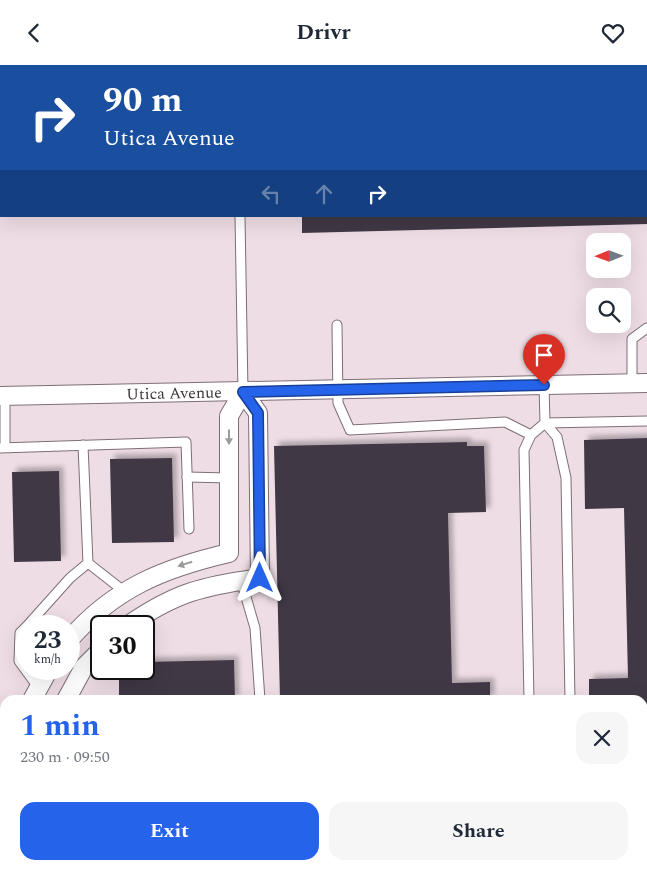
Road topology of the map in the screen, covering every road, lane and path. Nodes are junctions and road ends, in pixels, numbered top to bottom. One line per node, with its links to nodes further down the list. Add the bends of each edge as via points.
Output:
1 (240, 217): 7 (lane)
2 (337, 325): 6 (lane)
3 (647, 328): 4 (lane, via 632,339)
4 (639, 383): 5 (street, Utica Avenue)
5 (544, 385): 6 (street, Utica Avenue); 10 (lane)
6 (337, 390): 7 (street, Utica Avenue); 11 (lane, via 338,403 350,430 505,422)
7 (243, 392): 8 (street, Utica Avenue); 15 (street, one-way to 15, via 229,416); 19 (street, via 258,413 260,578)
8 (3, 396): 13 (lane)
9 (647, 421): 10 (lane)
10 (545, 423): 11 (lane); 32 (lane, via 557,437 566,478)
11 (531, 435): 31 (lane, via 524,450)
12 (83, 445): 13 (lane); 14 (lane, via 186,442); 18 (lane)
13 (3, 447)
14 (187, 477): 15 (lane); 16 (lane)
15 (230, 477): 17 (street)
16 (189, 529)
17 (229, 553): 19 (street); 20 (street, one-way to 20, via 158,573)
18 (88, 563): 20 (lane); 21 (lane)
19 (236, 581): 23 (street, via 188,592); 30 (lane, via 255,628)
20 (125, 593): 22 (street); 24 (street, via 100,609)
21 (38, 615)
22 (132, 615)
23 (143, 615)
24 (80, 629)
25 (90, 661): 29 (street)
26 (28, 680): 28 (lane)
27 (43, 680): 28 (street)
28 (35, 694)
29 (69, 695)
30 (260, 695)
31 (529, 695)
32 (570, 695)

